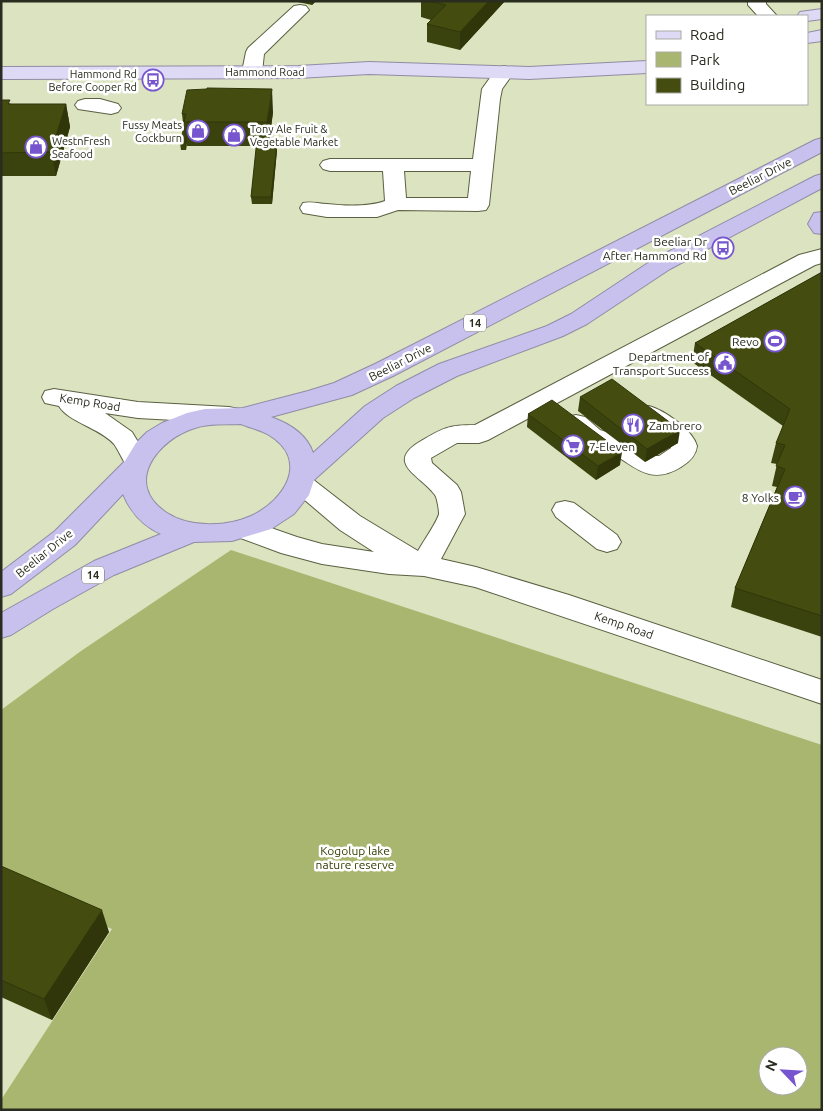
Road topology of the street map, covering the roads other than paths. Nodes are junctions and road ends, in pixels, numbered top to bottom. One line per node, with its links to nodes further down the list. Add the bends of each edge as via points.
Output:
1 (757, 1): 4 (street)
2 (300, 10): 13 (street, via 255,52)
3 (822, 14): 5 (main road)
4 (767, 15)
5 (808, 16)
6 (822, 35): 7 (main road)
7 (808, 38)
8 (646, 67): 11 (main road, Hammond Road)
9 (1, 72): 13 (main road, Hammond Road)
10 (504, 72): 11 (main road, Hammond Road); 13 (main road, Hammond Road, via 369,68); 19 (street, via 492,89)
11 (529, 72): 12 (main road, Hammond Road, via 562,79)
12 (646, 77)
13 (256, 78)
14 (85, 105): 15 (street)
15 (111, 108)
16 (822, 144): 28 (highway, Beeliar Drive / 14, via 384,370 343,389)
17 (330, 165): 18 (street)
18 (393, 165): 19 (street); 21 (street)
19 (483, 165): 21 (street, via 478,204)
20 (822, 180): 30 (highway, 14, via 662,264 579,319 448,370 405,392 374,412)
21 (396, 204): 22 (street, via 377,211)
22 (310, 208)
23 (822, 218): 24 (highway, via 819,224)
24 (822, 228)
25 (822, 256): 26 (street, via 807,260)
26 (594, 373): 27 (street); 27 (street, via 682,439 685,448 680,456 658,466 644,465 614,444 590,435)
27 (546, 399): 35 (street, via 479,434 452,434 418,454 419,466 448,492 452,514)
28 (239, 416): 29 (highway, Beeliar Drive / 14, via 206,417 171,429 145,449); 29 (street, Kemp Road, via 138,410 54,396 123,438); 30 (highway, 14, via 260,420 290,437 304,461)
29 (136, 464): 33 (highway, 14, via 133,488 146,511 165,524); 36 (highway, Beeliar Drive / 14, via 65,538)
30 (303, 480): 32 (highway, 14, via 287,506 261,524); 35 (street, Kemp Road, via 350,523)
31 (565, 510): 34 (street)
32 (245, 530): 33 (highway, 14); 35 (street, Kemp Road, via 322,554)
33 (190, 533): 37 (highway, 14, via 104,568)
34 (607, 542)
35 (424, 566): 38 (street, Kemp Road, via 476,577 559,603)
36 (1, 587)
37 (1, 627)
38 (822, 692)

